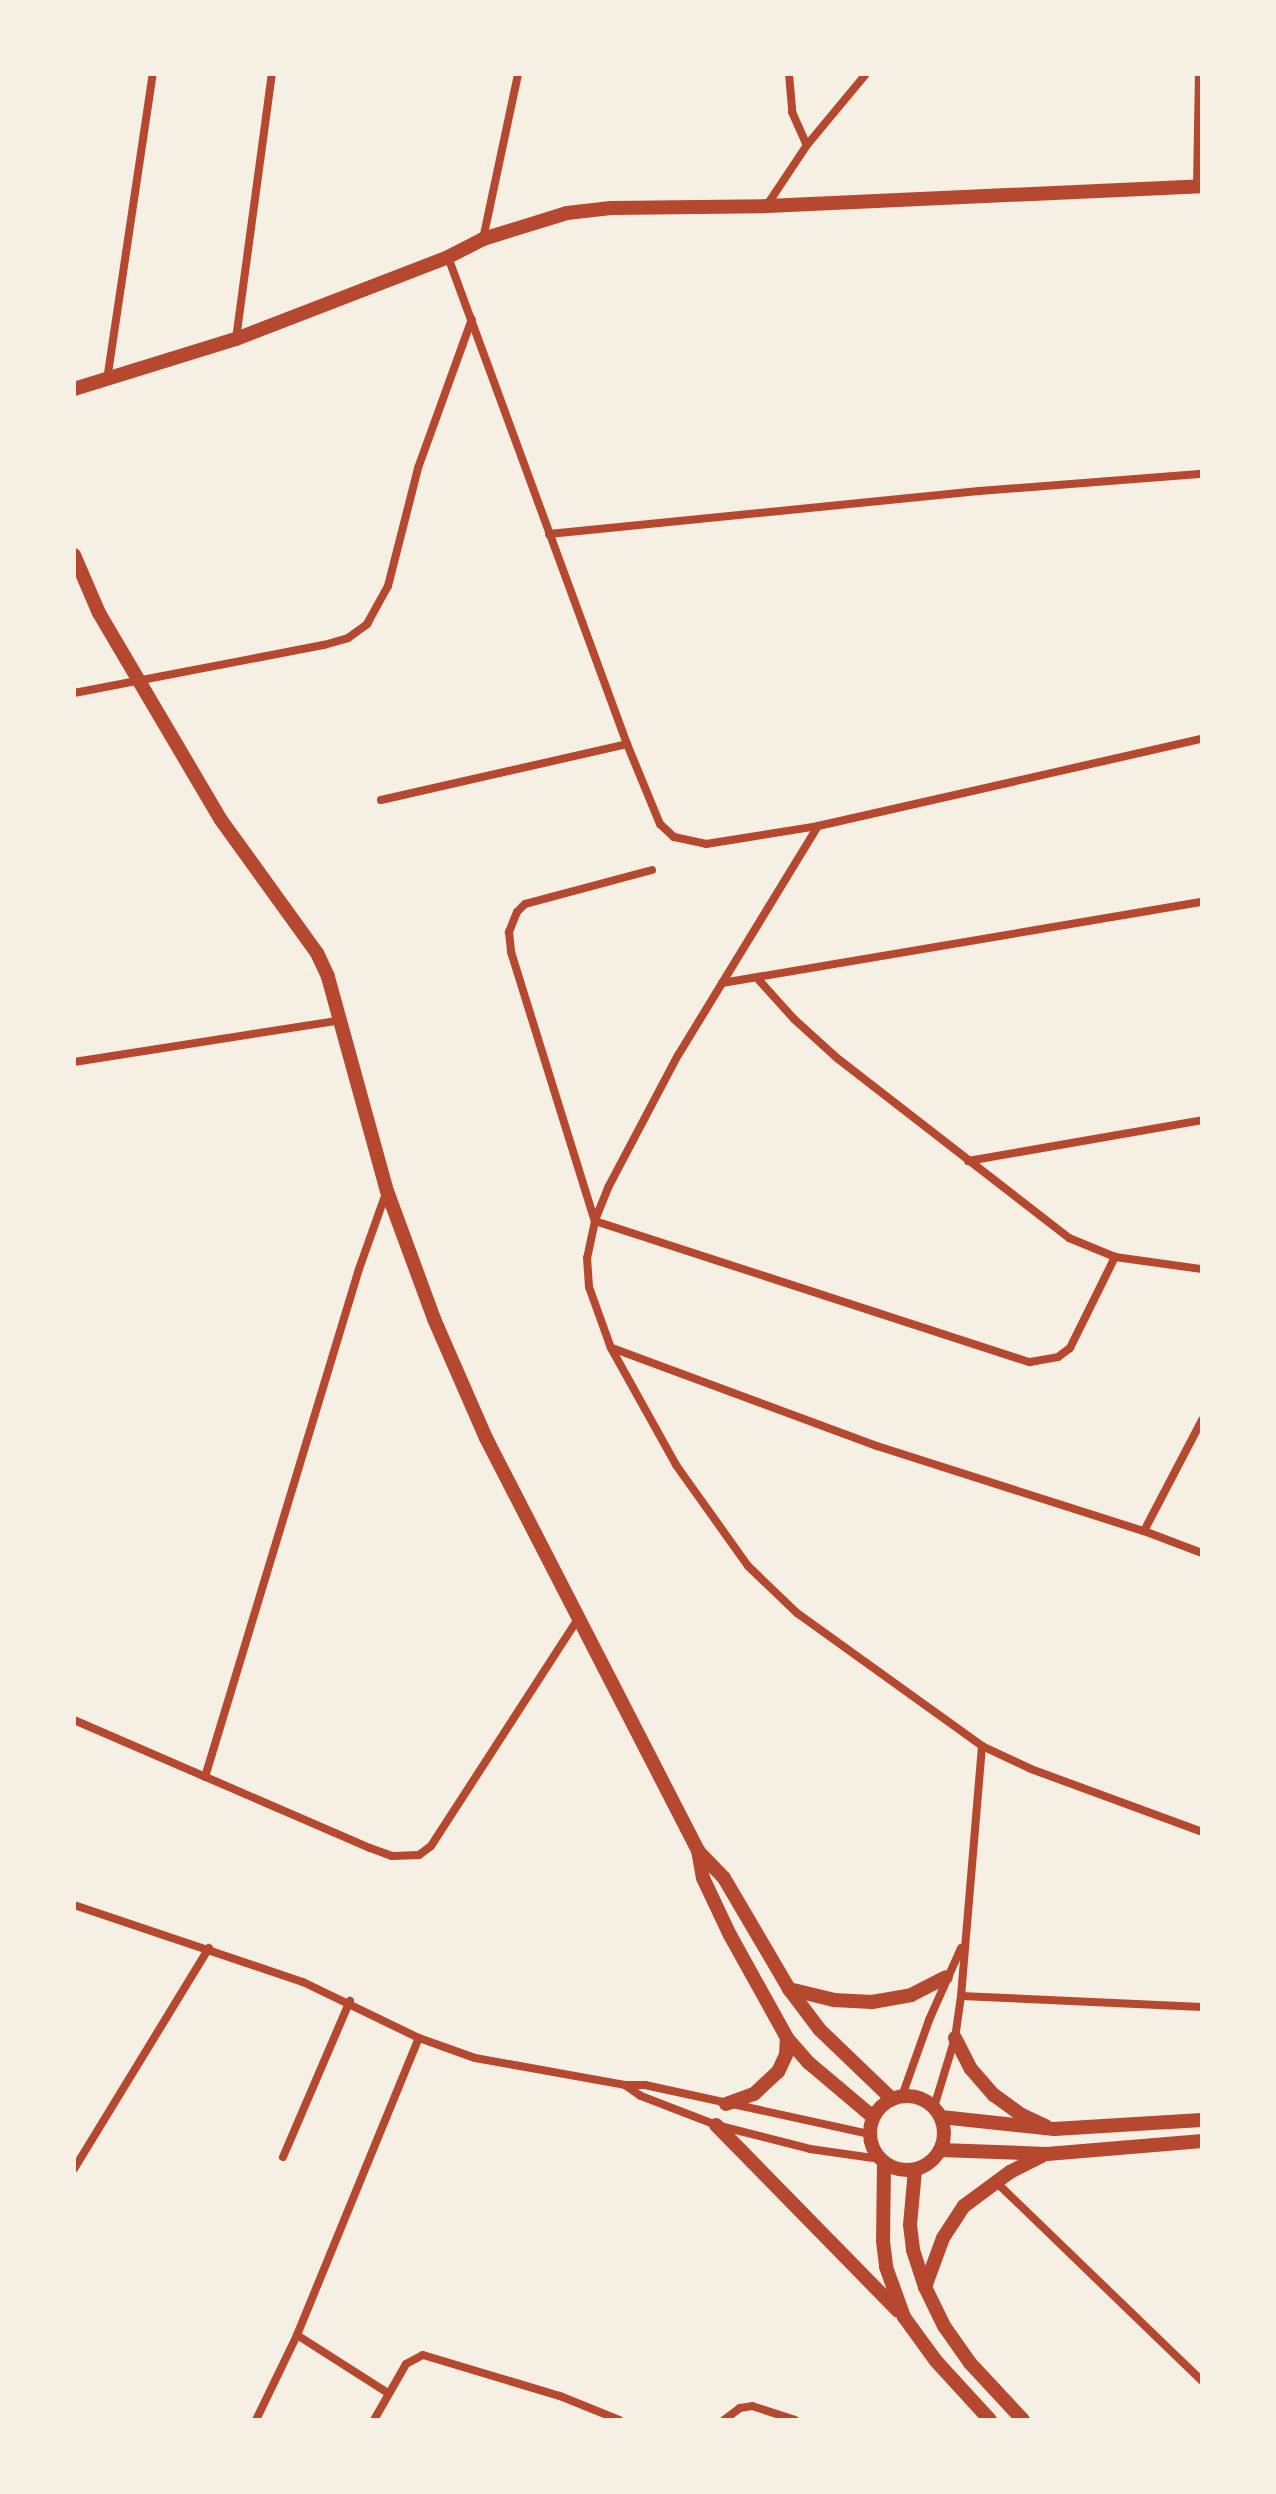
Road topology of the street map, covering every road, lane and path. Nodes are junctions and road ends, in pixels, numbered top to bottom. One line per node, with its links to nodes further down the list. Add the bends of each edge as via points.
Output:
1 (153, 74): 14 (street)
2 (272, 74): 13 (street)
3 (518, 74): 10 (street)
4 (789, 74): 7 (street, via 792,112)
5 (866, 74): 7 (street)
6 (1199, 74): 8 (street)
7 (807, 145): 9 (street)
8 (1200, 186): 9 (street)
9 (767, 206): 10 (street, via 567,213)
10 (483, 239): 11 (street)
11 (448, 257): 12 (street); 13 (street)
12 (472, 319): 17 (street); 19 (street, via 418,468 388,586 367,624 348,638 324,645)
13 (236, 339): 14 (street)
14 (107, 380): 15 (street)
15 (74, 389)
16 (1202, 474): 17 (street)
17 (549, 534): 22 (street)
18 (74, 555): 19 (street, via 99,613)
19 (137, 678): 20 (street); 29 (street, via 221,820 317,953)
20 (74, 693)
21 (1202, 739): 24 (street)
22 (627, 744): 23 (street); 24 (street, via 660,824 684,842 706,844)
23 (381, 800)
24 (818, 826): 28 (street)
25 (652, 870): 34 (street, via 525,904 509,932)
26 (1202, 902): 27 (street)
27 (758, 979): 28 (street); 32 (street, via 837,1058)
28 (722, 983): 34 (street, via 678,1055)
29 (337, 1021): 30 (street); 33 (street)
30 (74, 1062)
31 (1202, 1120): 32 (street)
32 (968, 1161): 35 (street, via 1069,1238)
33 (387, 1191): 41 (street, via 486,1438); 44 (street, via 349,1299)
34 (595, 1221): 35 (street, via 1030,1362 1058,1357 1070,1348); 37 (street, via 587,1258 589,1287)
35 (1115, 1257): 36 (street)
36 (1202, 1269)
37 (611, 1348): 39 (street, via 877,1446); 43 (street, via 676,1465 767,1587)
38 (1202, 1420): 39 (street)
39 (1144, 1531): 40 (street)
40 (1202, 1553)
41 (580, 1617): 44 (street, via 431,1846 419,1855 392,1856 370,1848); 46 (street)
42 (74, 1720): 44 (street)
43 (982, 1746): 45 (street, via 1045,1775); 48 (street)
44 (205, 1777)
45 (1202, 1832)
46 (698, 1850): 51 (street, via 724,1878); 56 (street, via 703,1878)
47 (74, 1905): 49 (street)
48 (963, 1943): 50 (street); 52 (street)
49 (209, 1948): 53 (street); 72 (street)
50 (946, 1977): 51 (street, via 911,1995 872,2002); 59 (street)
51 (789, 1989): 59 (street, via 831,2042)
52 (961, 1996): 54 (street); 57 (street)
53 (350, 2001): 55 (street); 70 (street)
54 (1202, 2007)
55 (419, 2038): 58 (street, via 475,2058); 77 (street)
56 (787, 2038): 60 (street, via 778,2072 754,2094); 62 (street)
57 (955, 2038): 61 (street); 65 (street, via 971,2069 994,2095)
58 (625, 2085): 60 (street); 64 (street)
59 (897, 2097): 61 (street, via 914,2096); 62 (street)
60 (726, 2104): 66 (street)
61 (938, 2112): 65 (street); 68 (street, via 944,2139)
62 (873, 2117): 66 (street)
63 (1202, 2120): 65 (street)
64 (716, 2125): 71 (street); 76 (street)
65 (1054, 2129)
66 (869, 2134): 71 (street)
67 (1202, 2141): 69 (street)
68 (940, 2150): 69 (street); 73 (street)
69 (1047, 2154): 74 (street)
70 (283, 2157)
71 (882, 2161): 73 (street); 76 (street, via 885,2254)
72 (74, 2169)
73 (915, 2170): 75 (street, via 910,2225)
74 (995, 2181): 75 (street, via 950,2224); 78 (street)
75 (925, 2287): 86 (street, via 970,2363)
76 (904, 2317): 85 (street)
77 (297, 2335): 79 (street); 80 (street)
78 (1202, 2381)
79 (388, 2393): 81 (street); 82 (street, via 406,2364 433,2356)
80 (256, 2420)
81 (374, 2420)
82 (619, 2420)
83 (724, 2420): 84 (street, via 752,2406)
84 (795, 2420)
85 (990, 2420)
86 (1023, 2420)

